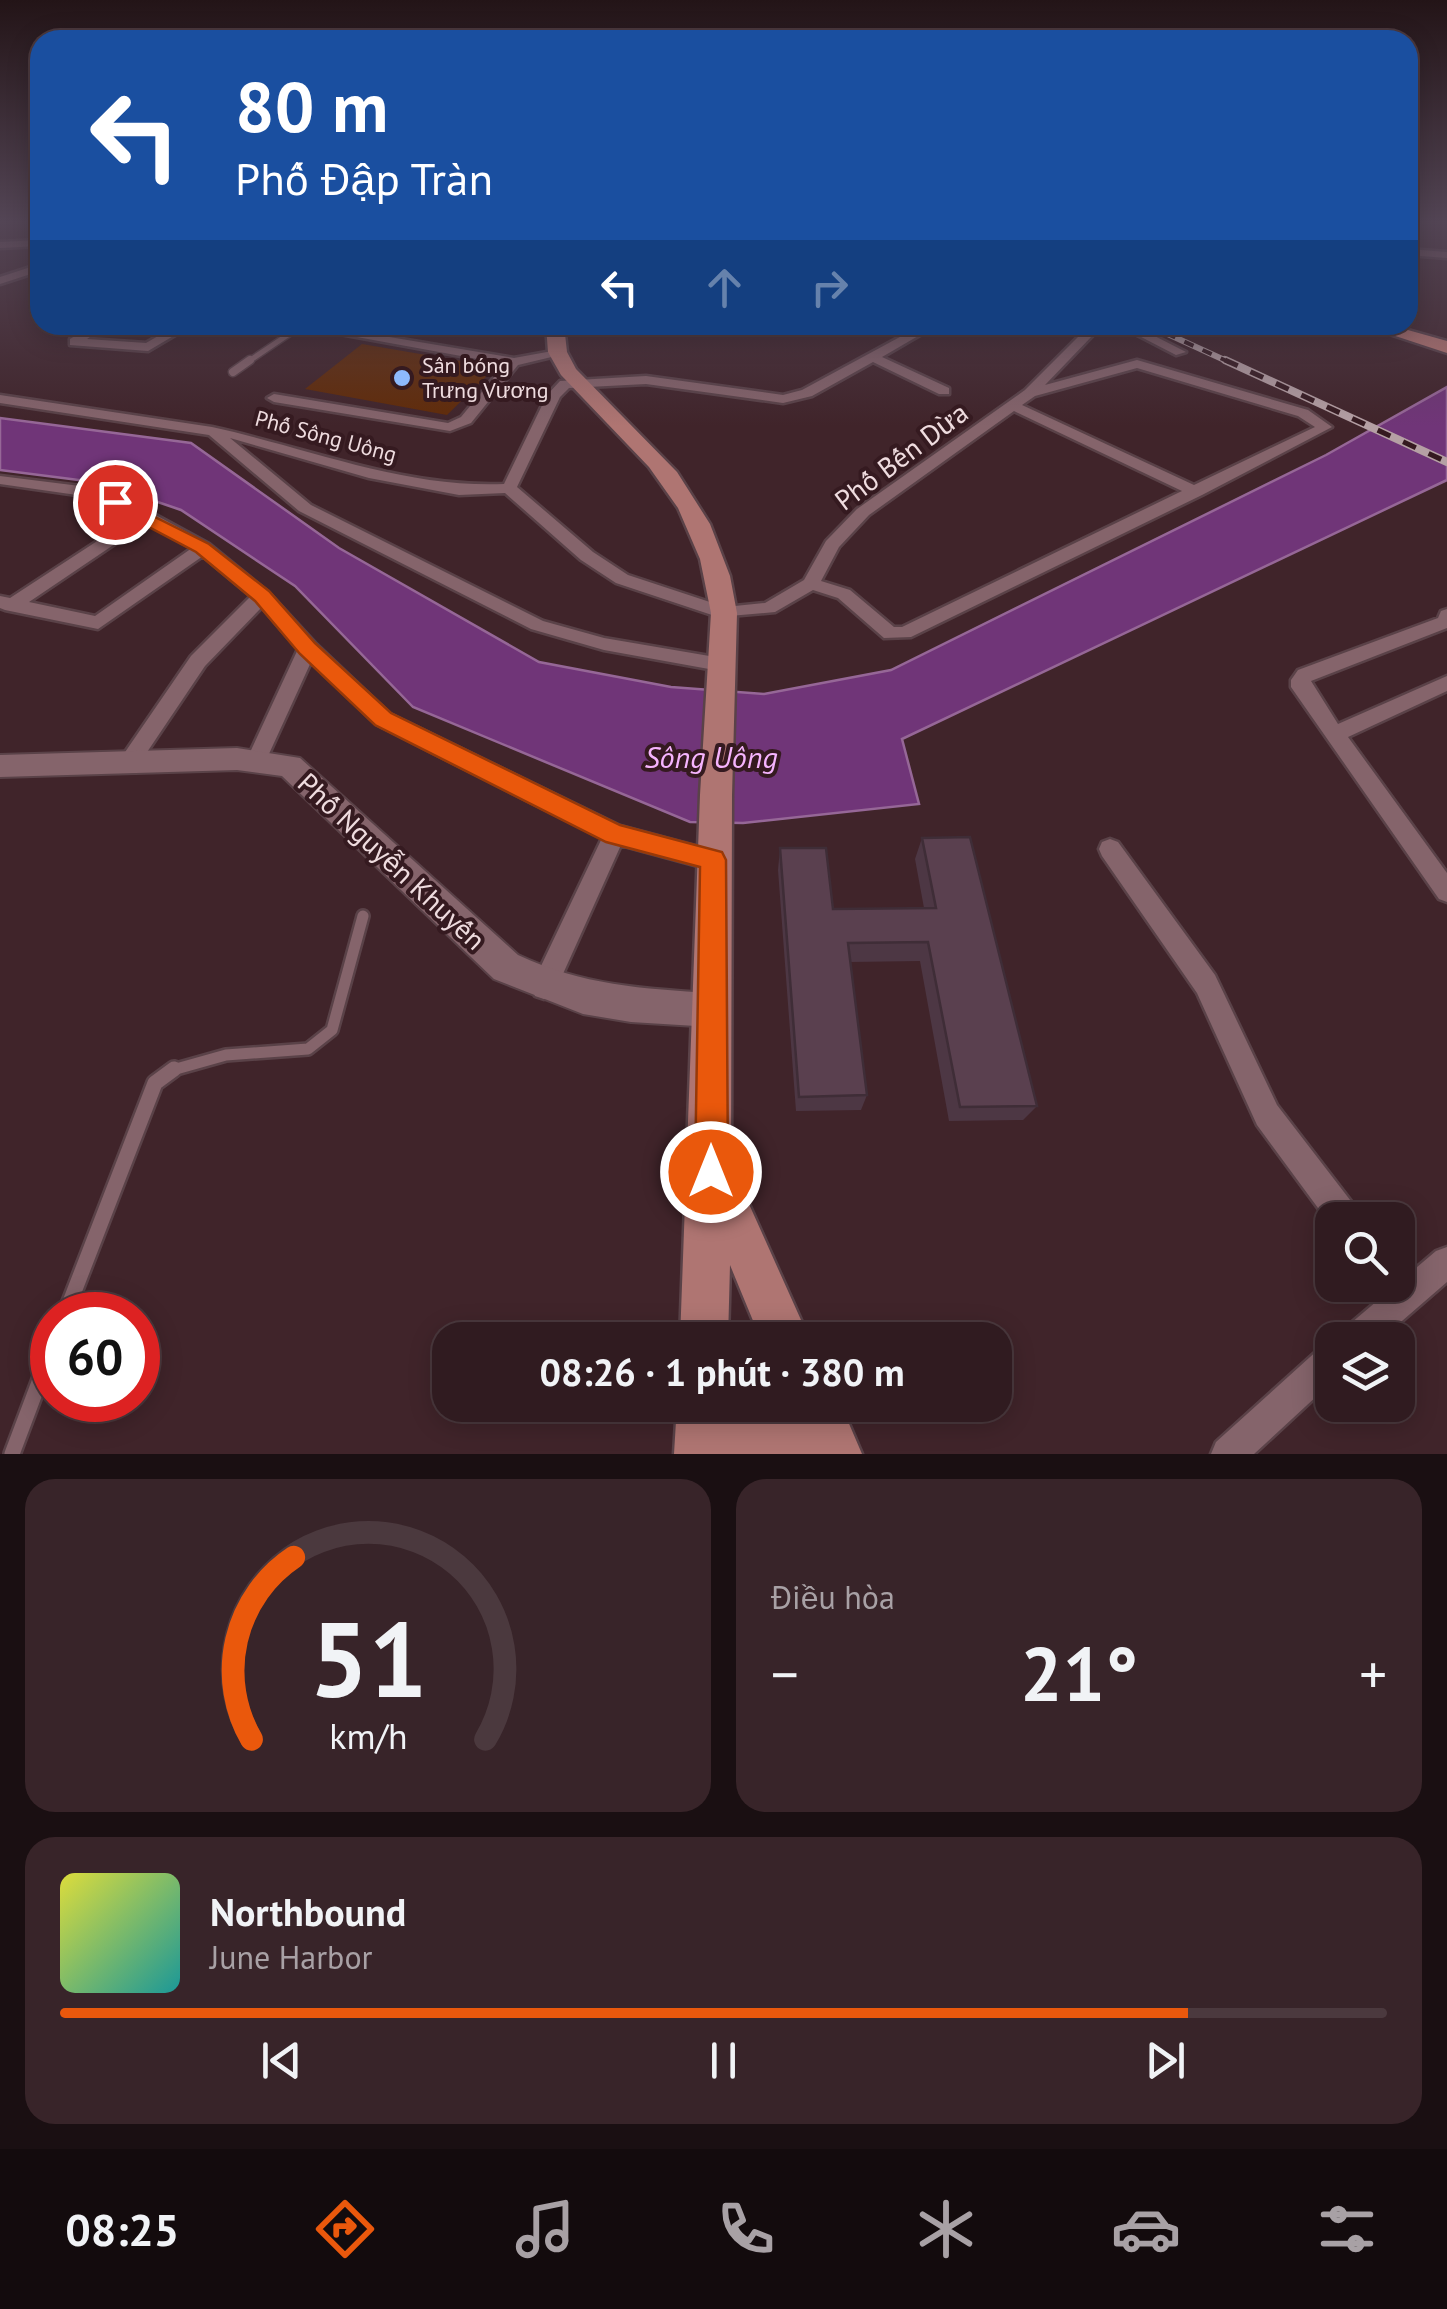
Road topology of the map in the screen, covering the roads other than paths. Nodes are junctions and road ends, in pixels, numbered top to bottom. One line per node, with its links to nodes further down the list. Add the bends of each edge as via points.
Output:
1 (1418, 327): 11 (highway)
2 (86, 335): 3 (street, via 74,342 148,347)
3 (169, 335)
4 (285, 335): 17 (lane)
5 (357, 335): 16 (street)
6 (556, 335): 14 (main road)
7 (914, 335): 15 (street)
8 (1087, 335): 20 (street)
9 (1145, 335): 13 (street)
10 (1405, 335): 12 (highway)
11 (1447, 336)
12 (1447, 347)
13 (1180, 352)
14 (558, 354): 16 (street); 18 (main road)
15 (874, 358): 18 (street, via 782,399 646,380); 19 (street)
16 (514, 362): 21 (street, via 466,420 450,427)
17 (232, 372)
18 (578, 381): 26 (street, via 554,394); 33 (main road, via 685,499 720,579)
19 (944, 391)
20 (1030, 392): 23 (street, Phố Bến Dừa); 27 (street, via 1137,364 1302,413 1325,427)
21 (274, 398)
22 (0, 400): 24 (street, Phố Sông Uông)
23 (1012, 405): 27 (street); 30 (street, Phố Bến Dừa, via 845,528)
24 (212, 431): 26 (street, Phố Sông Uông, via 369,474 459,490); 36 (street, via 305,508 537,625)
25 (0, 480): 28 (street, via 80,491)
26 (509, 488): 33 (street, Phố Bến Dừa, via 613,574)
27 (1197, 492): 30 (street, via 898,635 883,630 844,594)
28 (146, 516): 29 (street); 32 (street)
29 (203, 548): 31 (street); 32 (street, via 103,622)
30 (811, 584): 33 (street, Phố Bến Dừa, via 769,608)
31 (262, 596): 35 (street); 40 (street, via 198,661)
32 (5, 604)
33 (724, 613): 36 (main road)
34 (1447, 620): 38 (street, via 1305,675 1301,687)
35 (308, 648): 39 (street); 42 (street, via 383,719)
36 (720, 670): 43 (main road)
37 (1447, 684): 38 (street)
38 (1336, 734): 45 (street)
39 (256, 761): 40 (street, Phố Nguyễn Khuyến); 47 (street, Phố Nguyễn Khuyến, via 290,766 506,967)
40 (128, 764): 41 (street, Phố Nguyễn Khuyến)
41 (0, 766)
42 (614, 834): 43 (street); 47 (street)
43 (713, 841): 48 (main road)
44 (1110, 848): 50 (street, via 1206,984 1267,1114)
45 (1447, 892)
46 (364, 916): 53 (lane, via 325,1040 308,1049 183,1061 163,1072)
47 (544, 987): 48 (street, Phố Nguyễn Khuyến, via 596,1003)
48 (712, 1010): 49 (main road)
49 (711, 1172): 55 (main road); 56 (main road)
50 (1333, 1202)
51 (1447, 1262): 52 (street)
52 (1415, 1282)
53 (75, 1292)
54 (1391, 1302): 57 (street)
55 (705, 1322)
56 (778, 1322)
57 (1372, 1322)
58 (1315, 1375): 67 (street)
59 (30, 1406): 62 (lane)
60 (701, 1422): 63 (main road)
61 (822, 1422): 66 (main road)
62 (12, 1454)
63 (700, 1454)
64 (719, 1454): 65 (main road, via 756,1437 786,1437)
65 (823, 1454)
66 (836, 1454)
67 (1228, 1454)

